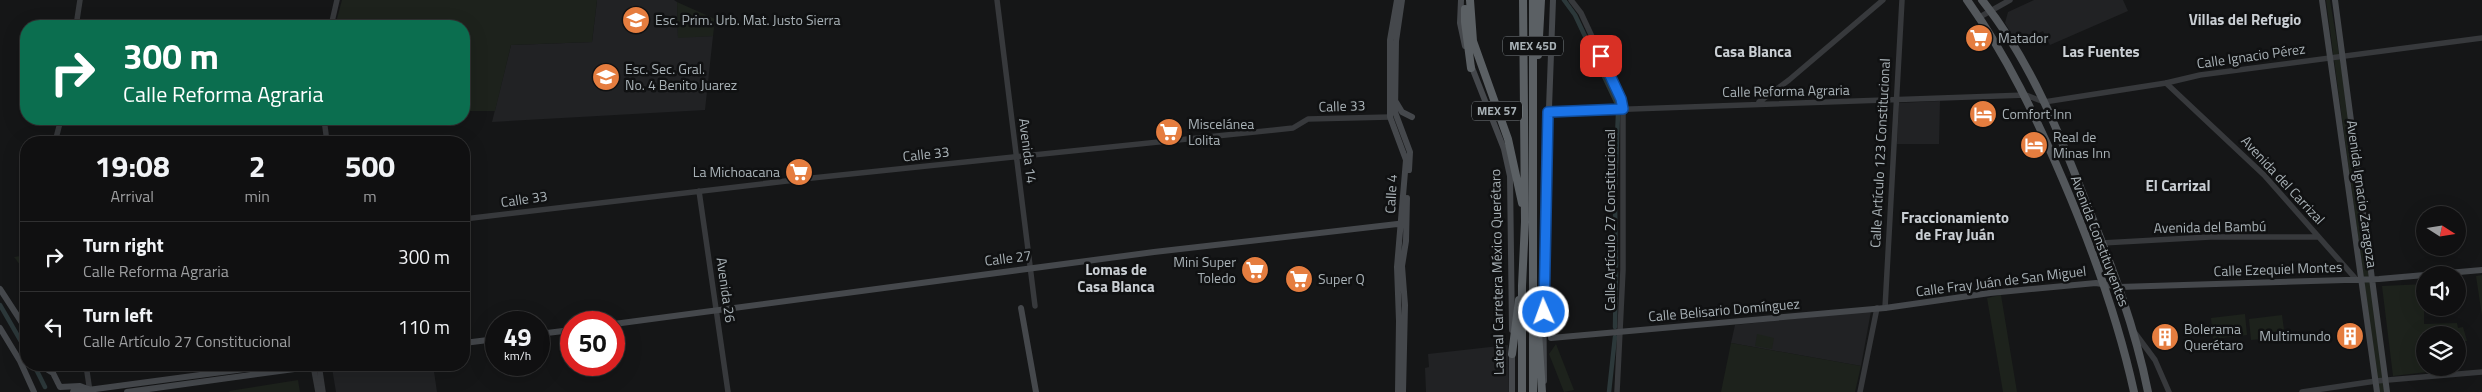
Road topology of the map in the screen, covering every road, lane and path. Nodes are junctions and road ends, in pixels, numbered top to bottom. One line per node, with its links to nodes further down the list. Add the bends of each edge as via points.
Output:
1 (80, 0): 22 (street)
2 (337, 0): 23 (street)
3 (997, 0): 39 (street, Avenida 14)
4 (1397, 0): 37 (main road, Calle 4, via 1390,40)
5 (1402, 0): 32 (main road, Calle 4, via 1396,41)
6 (1461, 0): 27 (main road, Lateral Carretera México Querétaro, via 1460,22)
7 (1468, 0): 27 (highway, via 1465,22); 42 (highway, MEX 57, via 1472,41 1508,139)
8 (1524, 0): 42 (highway, MEX 45D)
9 (1533, 0): 29 (highway, MEX 45D)
10 (1541, 0): 29 (highway, MEX 57)
11 (1553, 0): 36 (main road)
12 (1571, 0): 35 (street, Calle Artículo 27 Constitucional, via 1581,13)
13 (1883, 0): 34 (street)
14 (1902, 0): 31 (street, Calle Artículo 123 Constitucional)
15 (1967, 0): 21 (main road, Avenida Constituyentes)
16 (1982, 0): 20 (main road, Avenida Constituyentes)
17 (2010, 0): 20 (street)
18 (2322, 0): 26 (main road, Avenida Ignacio Zaragoza)
19 (2335, 0): 25 (main road, Avenida Ignacio Zaragoza)
20 (1990, 10): 21 (street); 33 (main road, Avenida Constituyentes)
21 (1978, 18): 30 (main road, Avenida Constituyentes)
22 (77, 20)
23 (332, 20)
24 (2482, 38): 25 (street, Calle Ignacio Pérez)
25 (2343, 55): 26 (street, Calle Ignacio Pérez); 49 (main road, Avenida Ignacio Zaragoza)
26 (2330, 58): 28 (street, Calle Ignacio Pérez, via 2200,75); 48 (main road, Avenida Ignacio Zaragoza)
27 (1471, 68): 70 (main road, Lateral Carretera México Querétaro, via 1504,149 1510,176)
28 (2166, 83): 33 (street, Calle Ignacio Pérez); 44 (street, Avenida del Carrizal, via 2264,175)
29 (1535, 92): 51 (highway, MEX 45D)
30 (2026, 95): 31 (street, Calle Reforma Agraria); 33 (street); 50 (main road, Avenida Constituyentes)
31 (1896, 100): 34 (street, Calle Reforma Agraria); 59 (street, Calle Artículo 123 Constitucional)
32 (1395, 101): 38 (main road, via 1402,112); 43 (main road, Calle 4, via 1395,117 1410,152)
33 (2044, 102): 45 (main road, Avenida Constituyentes)
34 (1759, 103): 35 (street, Calle Reforma Agraria)
35 (1623, 109): 36 (street, Calle Reforma Agraria); 65 (street, Calle Artículo 27 Constitucional)
36 (1548, 112): 64 (main road, via 1543,270)
37 (1390, 117): 39 (street, Calle 33, via 1308,119 1293,128); 43 (main road, Calle 4, via 1406,160)
38 (1412, 117)
39 (1016, 157): 40 (street, Calle 33); 46 (street, Avenida 14)
40 (699, 191): 41 (street, Calle 33); 60 (street, Avenida 26)
41 (470, 218)
42 (1525, 222): 52 (highway, MEX 45D)
43 (1404, 223): 46 (main road, Calle 27); 93 (main road, Calle 4, via 1397,267); 94 (main road, Calle 4)
44 (2318, 237): 45 (street, Avenida del Bambú, via 2210,237); 48 (street, Avenida del Carrizal)
45 (2102, 243): 53 (main road, Avenida Constituyentes)
46 (1030, 268): 55 (street, Avenida 14); 60 (main road, Calle 27)
47 (2482, 270): 49 (main road, Calle Ezequiel Montes)
48 (2358, 279): 49 (main road, Calle Ezequiel Montes); 53 (main road, Calle Ezequiel Montes); 83 (main road, Avenida Ignacio Zaragoza)
49 (2373, 279): 82 (main road, Avenida Ignacio Zaragoza)
50 (2104, 284): 53 (main road, Calle Ezequiel Montes); 56 (main road, Calle Fray Juán de San Miguel, via 2003,292); 101 (main road, Avenida Constituyentes, via 2123,341)
51 (1533, 285): 97 (highway, MEX 45D); 98 (highway)
52 (1522, 286): 70 (highway); 96 (highway, MEX 45D)
53 (2119, 287): 66 (main road, Avenida Constituyentes)
54 (0, 289): 61 (main road)
55 (1035, 306)
56 (1900, 306): 59 (main road, Calle Belisario Domínguez)
57 (1021, 308): 92 (main road)
58 (1877, 308): 59 (main road, Calle Belisario Domínguez); 65 (main road, Calle Belisario Domínguez); 100 (street)
59 (1885, 308)
60 (716, 309): 62 (main road, Calle 27); 91 (street, Avenida 26)
61 (20, 320)
62 (625, 322)
63 (0, 328): 72 (main road)
64 (1545, 328): 67 (main road); 71 (main road)
65 (1621, 332): 67 (main road, Calle Belisario Domínguez); 99 (street, Calle Artículo 27 Constitucional)
66 (2134, 332): 102 (main road, Avenida Constituyentes); 103 (street, via 2155,360)
67 (1551, 338): 71 (main road)
68 (485, 341): 69 (main road)
69 (470, 342)
70 (1512, 354): 95 (main road, Lateral Carretera México Querétaro)
71 (1545, 354): 98 (main road)
72 (20, 361)
73 (25, 371): 85 (main road)
74 (48, 371): 86 (main road)
75 (52, 371): 84 (main road, via 60,386 80,386)
76 (87, 371): 84 (street)
77 (232, 371): 84 (main road)
78 (281, 371): 88 (main road)
79 (318, 371): 89 (street)
80 (319, 371): 90 (street)
81 (2482, 372): 82 (street)
82 (2386, 380): 83 (street); 106 (main road, Avenida Ignacio Zaragoza)
83 (2376, 381): 104 (street); 105 (main road, Avenida Ignacio Zaragoza)
84 (90, 391): 87 (main road)
85 (34, 392)
86 (58, 392)
87 (73, 392)
88 (127, 392)
89 (318, 392)
90 (323, 392)
91 (728, 392)
92 (1036, 392)
93 (1398, 392)
94 (1403, 392)
95 (1512, 392)
96 (1522, 392)
97 (1533, 392)
98 (1543, 392)
99 (1616, 392)
100 (1860, 392)
101 (2134, 392)
102 (2148, 392)
103 (2169, 392)
104 (2302, 392)
105 (2377, 392)
106 (2387, 392)

